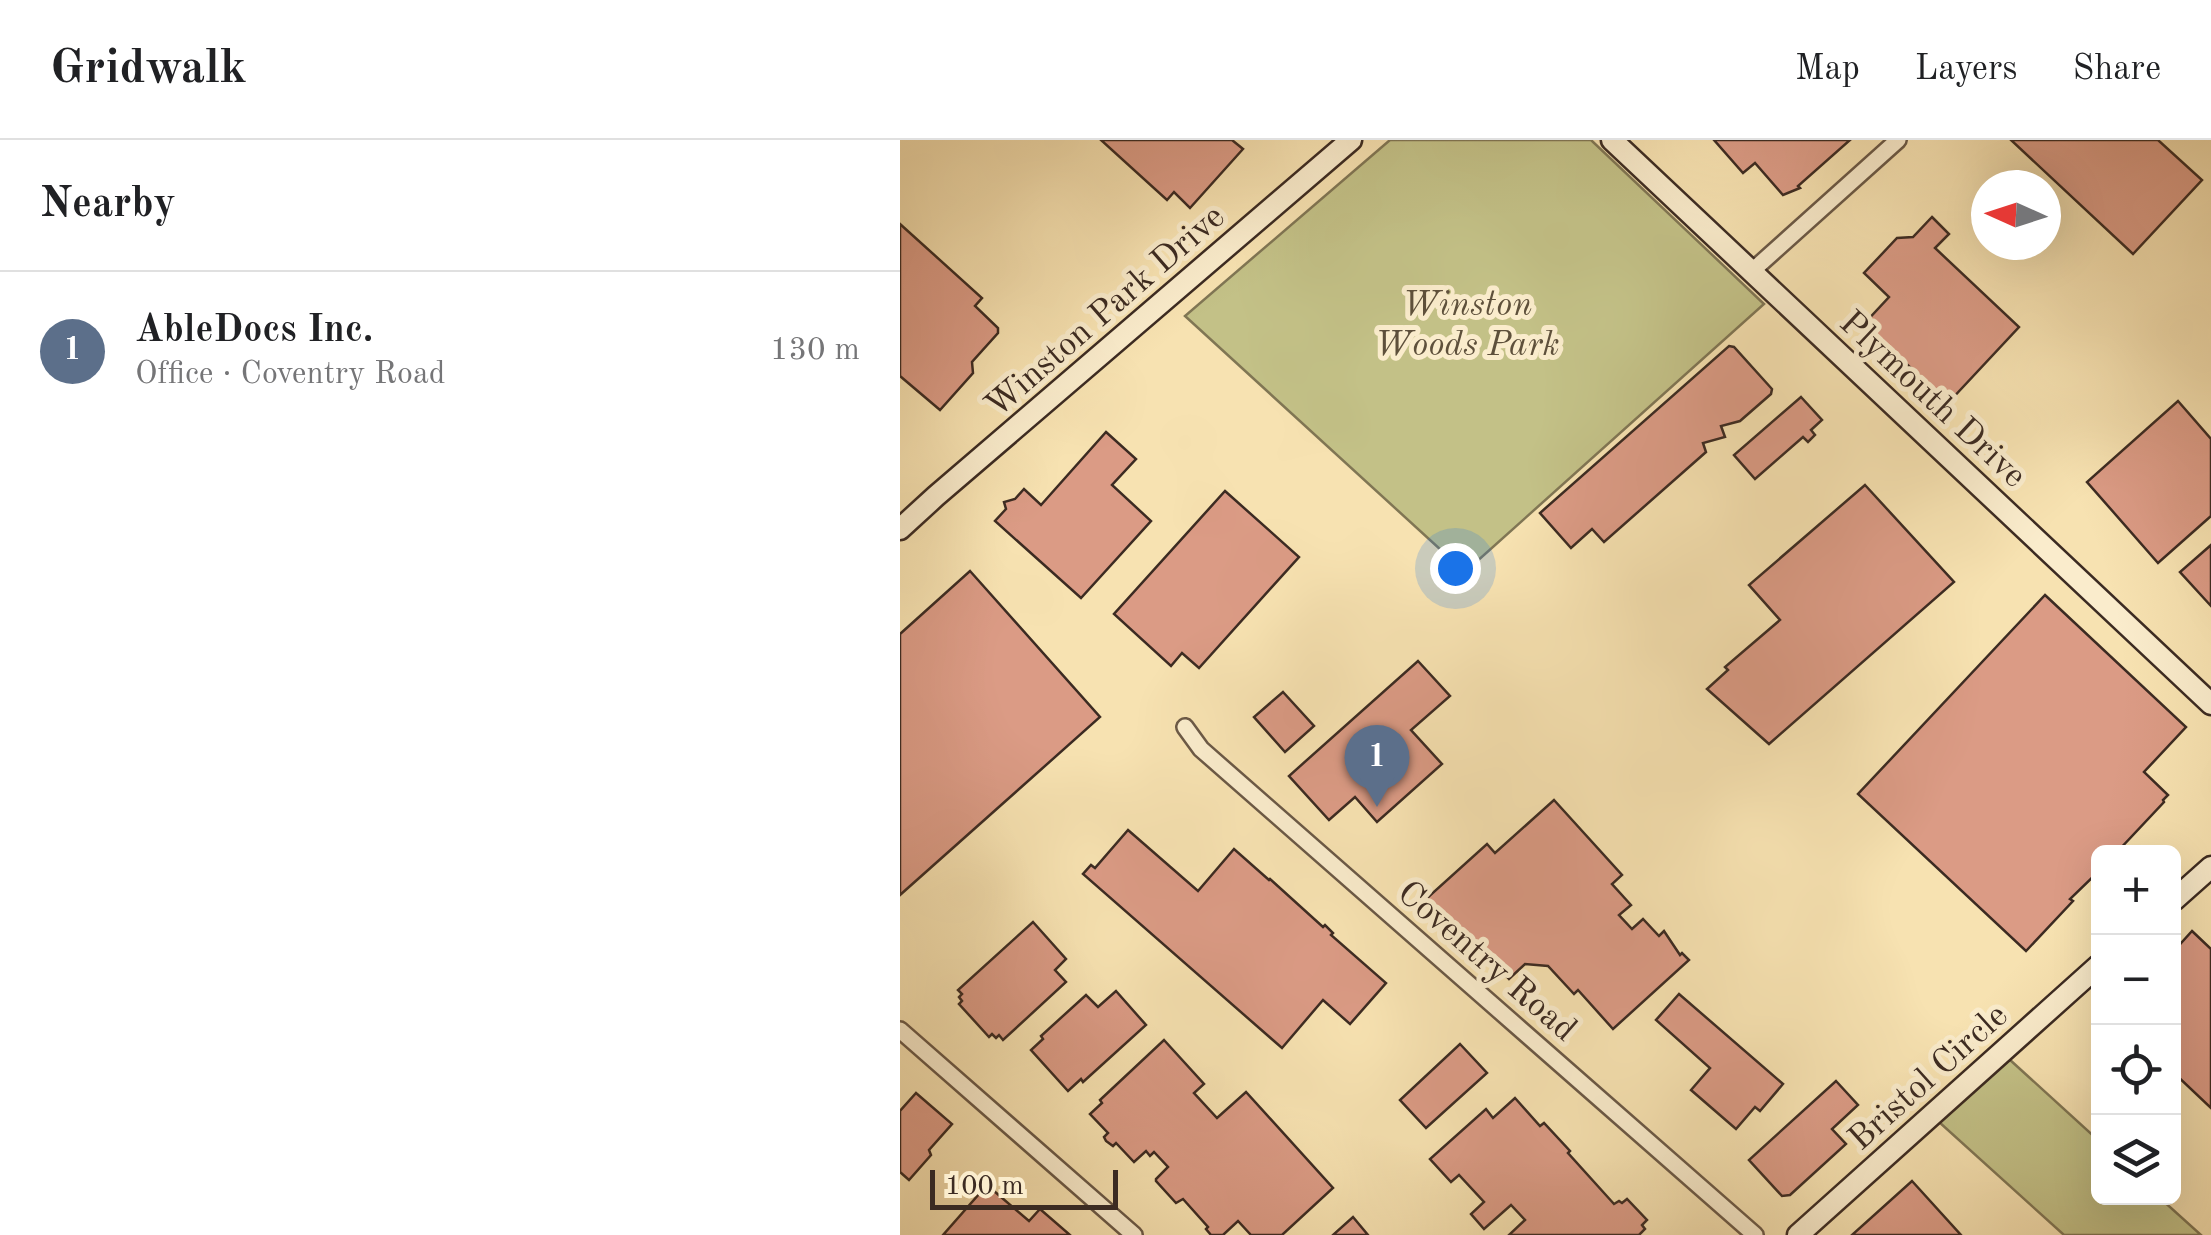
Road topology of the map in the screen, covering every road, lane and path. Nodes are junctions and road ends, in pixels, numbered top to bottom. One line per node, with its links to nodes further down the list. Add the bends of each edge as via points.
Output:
1 (1351, 140): 5 (street, Winston Park Drive)
2 (1612, 140): 4 (street, Plymouth Drive)
3 (1898, 140): 4 (street)
4 (1750, 272): 6 (street, Plymouth Drive)
5 (900, 529)
6 (2211, 704)
7 (1186, 727): 13 (street, Coventry Road, via 1201,749)
8 (2211, 867): 9 (street)
9 (2181, 894)
10 (2091, 972): 14 (street, Bristol Circle)
11 (900, 1030): 12 (street)
12 (1134, 1235)
13 (1755, 1235)
14 (1798, 1235)

